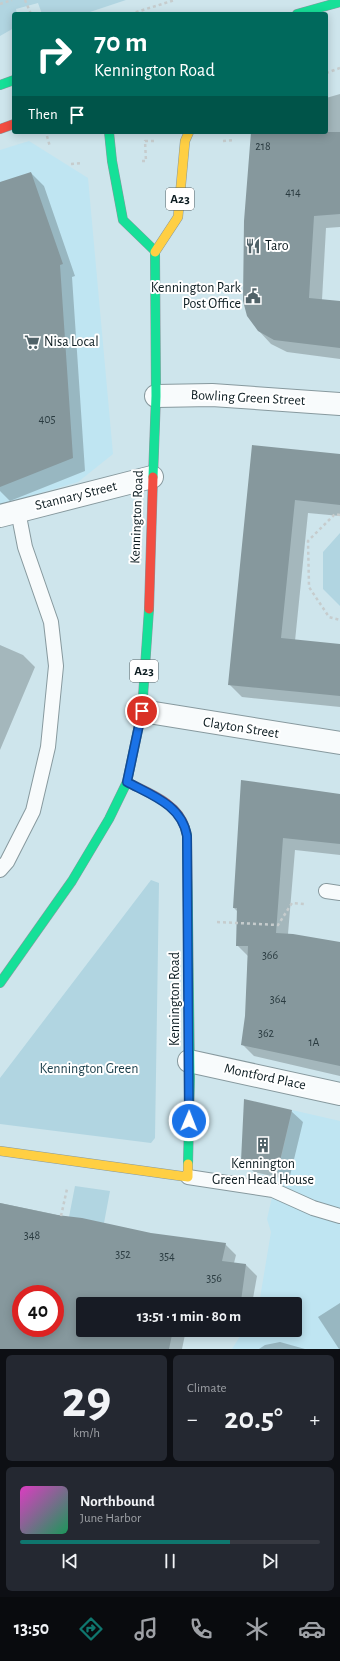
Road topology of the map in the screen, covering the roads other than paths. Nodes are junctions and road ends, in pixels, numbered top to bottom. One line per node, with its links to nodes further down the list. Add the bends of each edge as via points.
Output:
1 (340, 2): 2 (main road)
2 (328, 5): 3 (main road); 4 (main road)
3 (304, 12)
4 (322, 12)
5 (12, 81): 6 (main road)
6 (0, 85)
7 (12, 125): 8 (main road)
8 (0, 129)
9 (109, 134): 11 (main road, via 123,220)
10 (188, 134): 11 (main road, A23, via 185,141 178,217)
11 (156, 250): 12 (main road, Kennington Road / A23)
12 (156, 396): 13 (street, Bowling Green Street, via 212,395); 14 (main road, Kennington Road / A23)
13 (340, 404)
14 (152, 477): 15 (street, Stannary Street); 16 (main road, Kennington Road / A23, via 149,604)
15 (9, 514): 19 (lane, via 26,547 51,622 56,666 48,747 33,811 7,862)
16 (142, 711): 17 (street, Clayton Street); 18 (main road, Kennington Road / A23)
17 (340, 743)
18 (127, 782): 20 (main road, Kennington Road / A23, via 109,819 72,881); 21 (main road, Kennington Road, via 174,809 185,826)
19 (0, 870)
20 (1, 981)
21 (189, 1061): 22 (street, Montford Place); 24 (main road, Kennington Road)
22 (340, 1094)
23 (0, 1151): 24 (main road)
24 (188, 1178): 25 (lane, via 273,1190 313,1208)
25 (340, 1216)

